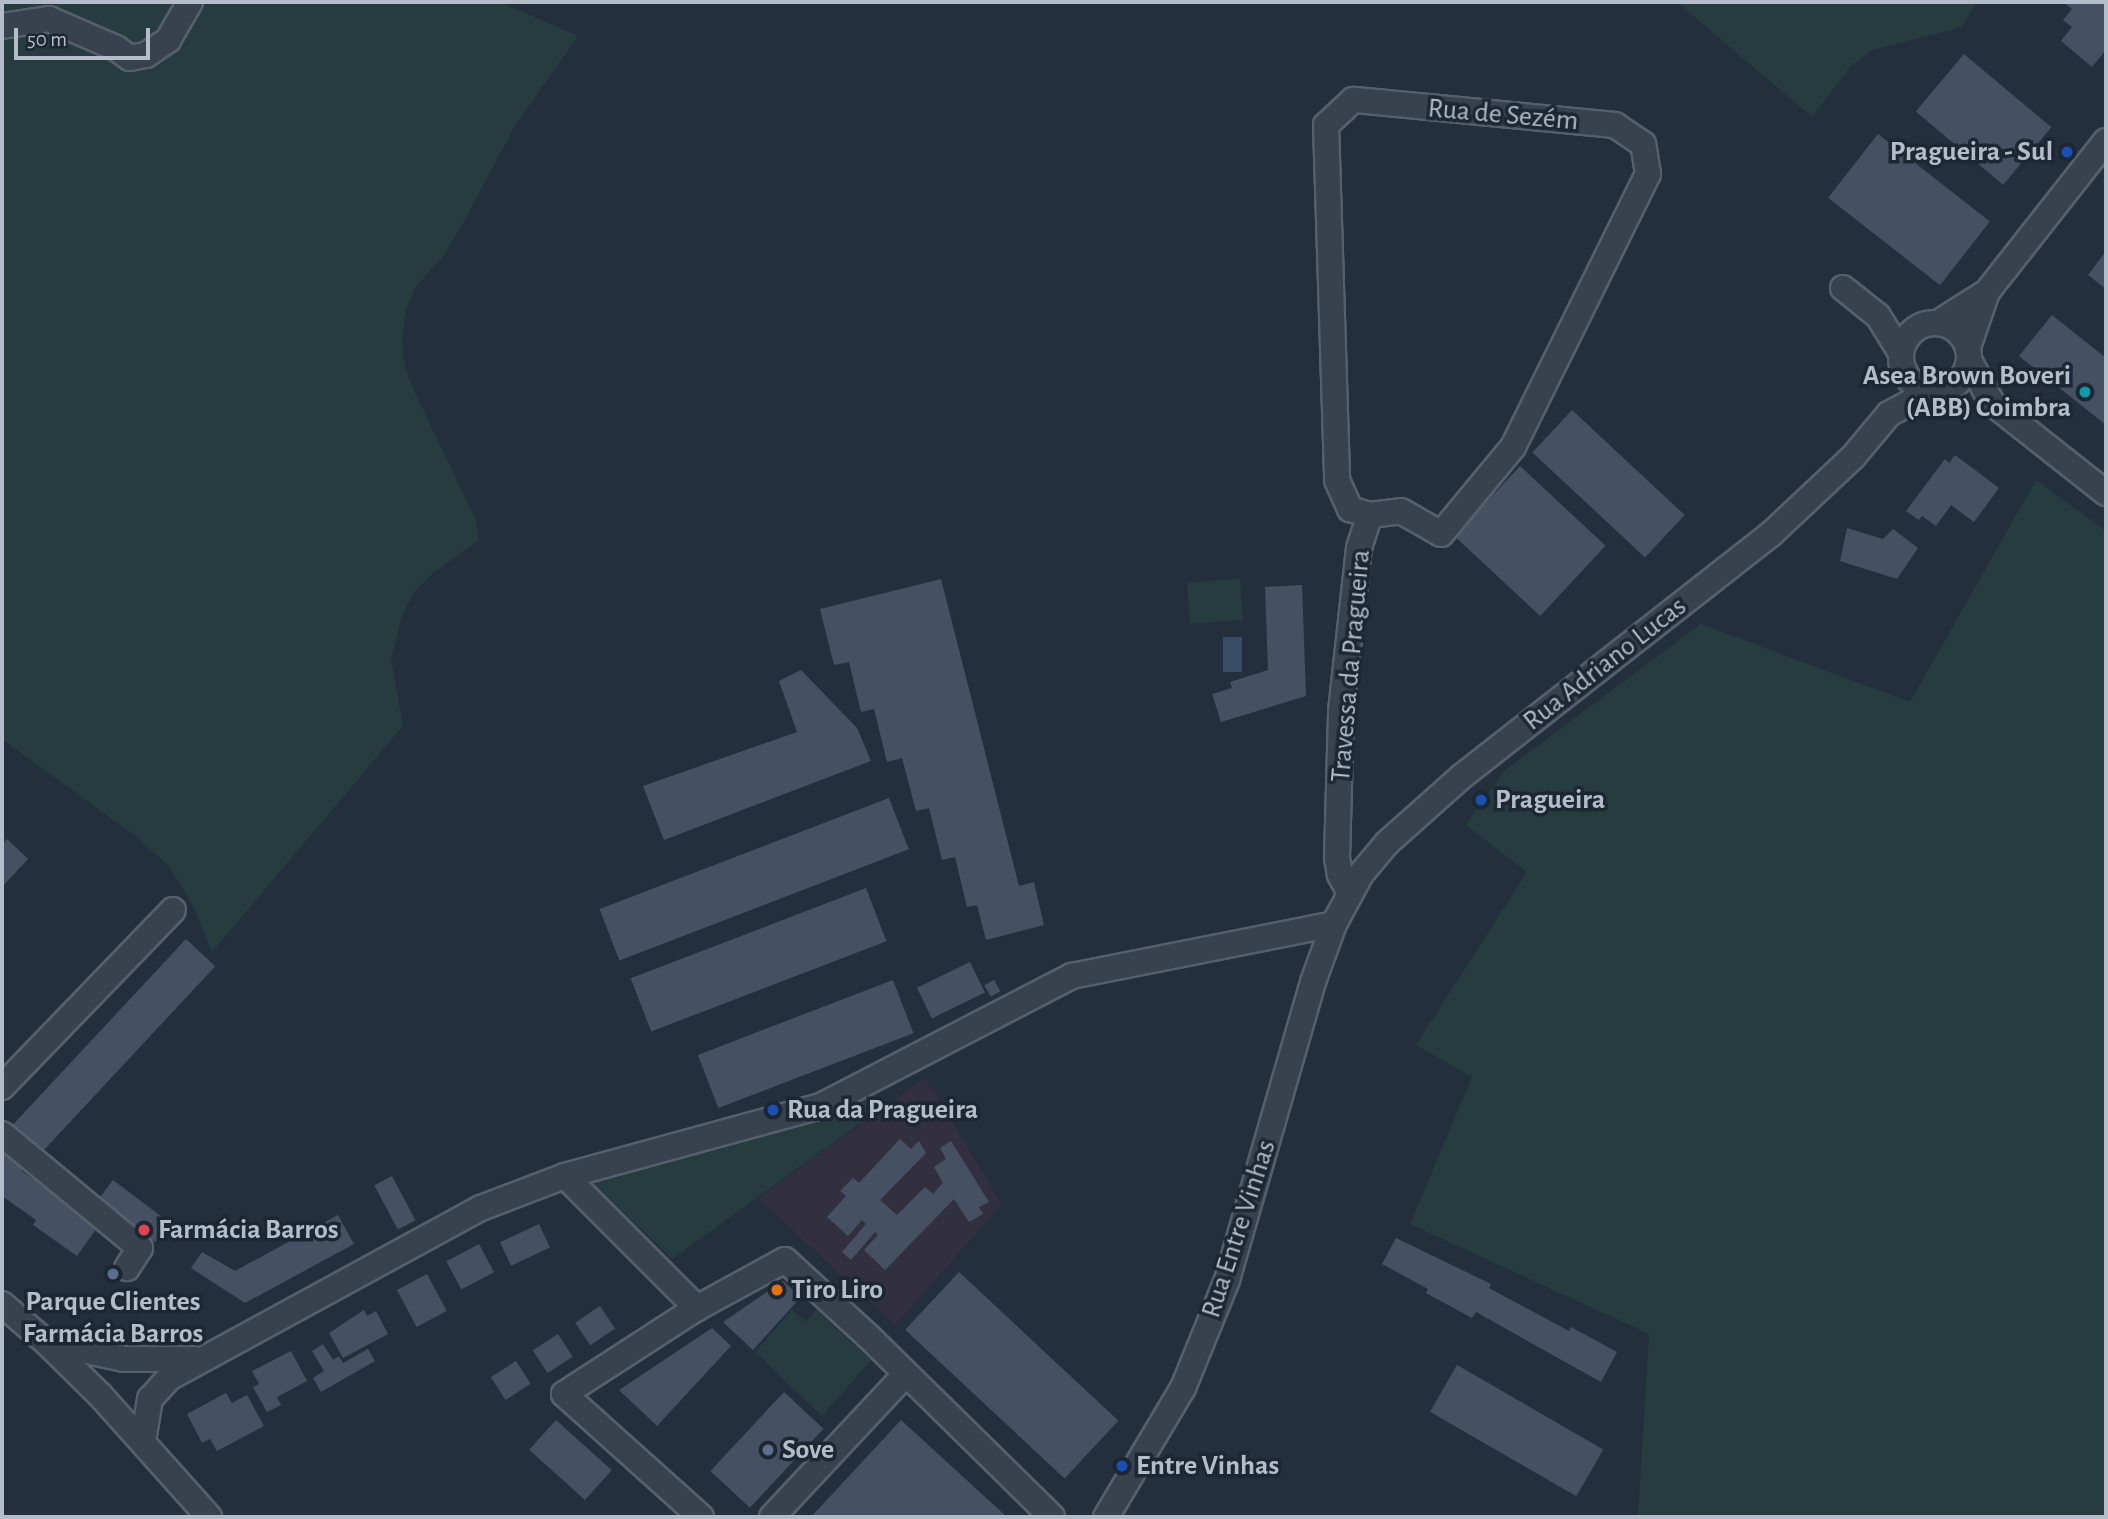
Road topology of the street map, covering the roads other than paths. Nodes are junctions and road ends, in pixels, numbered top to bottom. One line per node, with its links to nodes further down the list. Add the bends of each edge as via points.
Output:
1 (190, 2): 2 (street, via 168,40 146,55 130,58 48,19)
2 (2, 26)
3 (2106, 141): 5 (street)
4 (1843, 288): 6 (street)
5 (1987, 292): 7 (street); 8 (street)
6 (1878, 316): 7 (street); 9 (street)
7 (1932, 323): 8 (street, via 1957,330); 9 (street, via 1908,335)
8 (1969, 354): 10 (street, via 1962,379); 11 (street)
9 (1901, 360): 10 (street, via 1913,383); 12 (street, Rua Adriano Lucas)
10 (1938, 390): 11 (street); 12 (street, Rua Adriano Lucas)
11 (1992, 403): 13 (street)
12 (1889, 414): 16 (street, Rua Adriano Lucas, via 1853,457 1771,534 1422,810 1387,843)
13 (2106, 493)
14 (1370, 515): 15 (street, Travessa da Pragueira, via 1401,511); 15 (street, Rua de Sezém, via 1350,509 1337,480 1326,125 1353,100 1615,125 1643,144 1648,174 1513,447); 16 (street, Travessa da Pragueira, via 1359,548 1341,711 1337,858)
15 (1441, 534)
16 (1350, 893): 18 (street, Rua Adriano Lucas)
17 (173, 910): 19 (street)
18 (1334, 924): 21 (street, via 1072,976 821,1106); 33 (street, Rua Entre Vinhas, via 1227,1280 1182,1388)
19 (2, 1087)
20 (2, 1134): 22 (street, via 140,1248)
21 (565, 1176): 24 (street); 26 (street, via 481,1208)
22 (127, 1268)
23 (2, 1304): 25 (street)
24 (698, 1308): 27 (street, via 785,1260); 30 (street, via 564,1394)
25 (47, 1343): 26 (street, via 124,1359); 28 (street)
26 (202, 1359): 28 (street, via 156,1389 146,1414)
27 (905, 1375): 31 (street); 32 (street)
28 (143, 1441): 29 (street)
29 (209, 1517)
30 (701, 1517)
31 (772, 1517)
32 (1052, 1517)
33 (1106, 1517)

